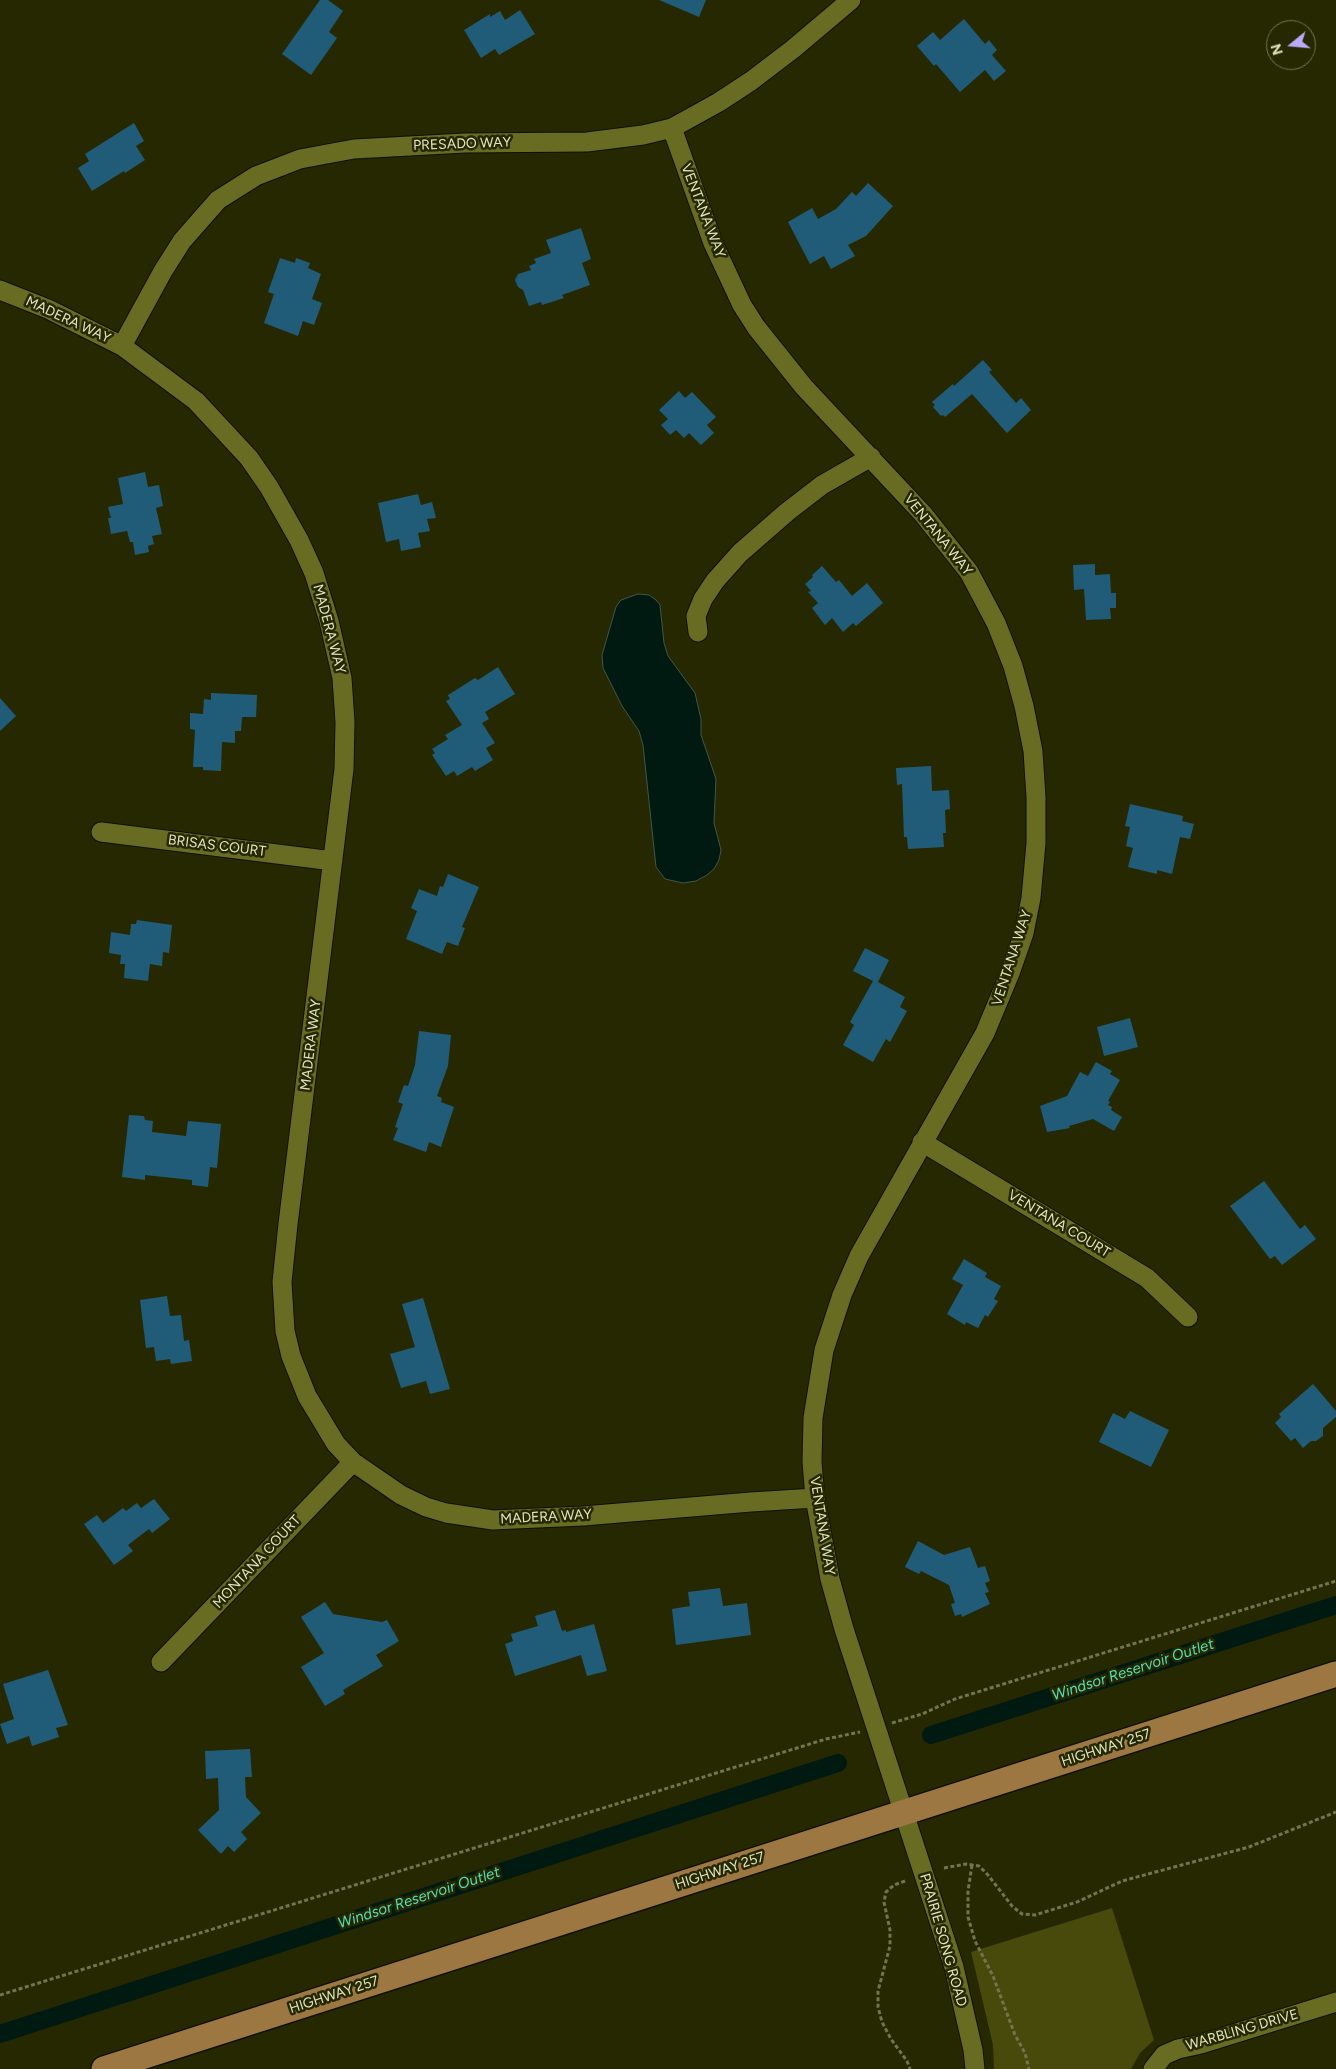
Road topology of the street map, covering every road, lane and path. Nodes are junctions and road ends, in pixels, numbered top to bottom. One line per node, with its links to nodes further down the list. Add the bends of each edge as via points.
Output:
1 (851, 0): 2 (street, PRESADO WAY, via 751,81)
2 (672, 128): 4 (street, PRESADO WAY, via 587,142 465,143 354,149 272,168 231,190 202,216 163,271); 5 (street, VENTANA WAY, via 714,243 742,305 804,387)
3 (0, 290): 4 (street, MADERA WAY, via 48,309)
4 (122, 346): 8 (street, MADERA WAY, via 196,401 250,458 295,532 314,573 331,628 345,722 344,769)
5 (871, 457): 6 (street, via 822,485 740,553 702,599 696,616); 9 (street, VENTANA WAY, via 942,535 969,572 989,608 1013,666 1022,698 1035,773 1034,875 1024,933 984,1033)
6 (698, 632)
7 (101, 832): 8 (street, BRISAS COURT)
8 (333, 861): 11 (street, MADERA WAY, via 282,1277 283,1311 291,1356 307,1396 336,1444)
9 (922, 1142): 10 (street, VENTANA COURT, via 1147,1278); 12 (street, VENTANA WAY, via 858,1256 832,1322 817,1385 812,1462)
10 (1188, 1317)
11 (353, 1462): 12 (street, MADERA WAY, via 401,1495 426,1507 493,1520); 14 (street, MONTANA COURT)
12 (815, 1498): 16 (street, VENTANA WAY, via 830,1579)
13 (1336, 1581): 16 (path, via 955,1699 922,1714)
14 (161, 1662)
15 (1336, 1674): 18 (main road, HIGHWAY 257)
16 (876, 1728): 18 (street, VENTANA WAY); 22 (path, via 816,1742)
17 (1336, 1812): 19 (path, via 1249,1847 1122,1881 1077,1902 1035,1915 1022,1914 979,1866)
18 (903, 1813): 24 (main road, HIGHWAY 257); 26 (street, PRAIRIE SONG ROAD, via 954,1967)
19 (972, 1865): 20 (path); 27 (path, via 968,1917 975,1941 1025,2053)
20 (944, 1868)
21 (905, 1881): 25 (path, via 886,1892 884,1902 890,1946 878,1990 878,2007 882,2022)
22 (0, 1995)
23 (1336, 2002): 28 (street, WARBLING DRIVE, via 1178,2049 1164,2055)
24 (104, 2069)
25 (910, 2069)
26 (975, 2069)
27 (1028, 2069)
28 (1153, 2069)

